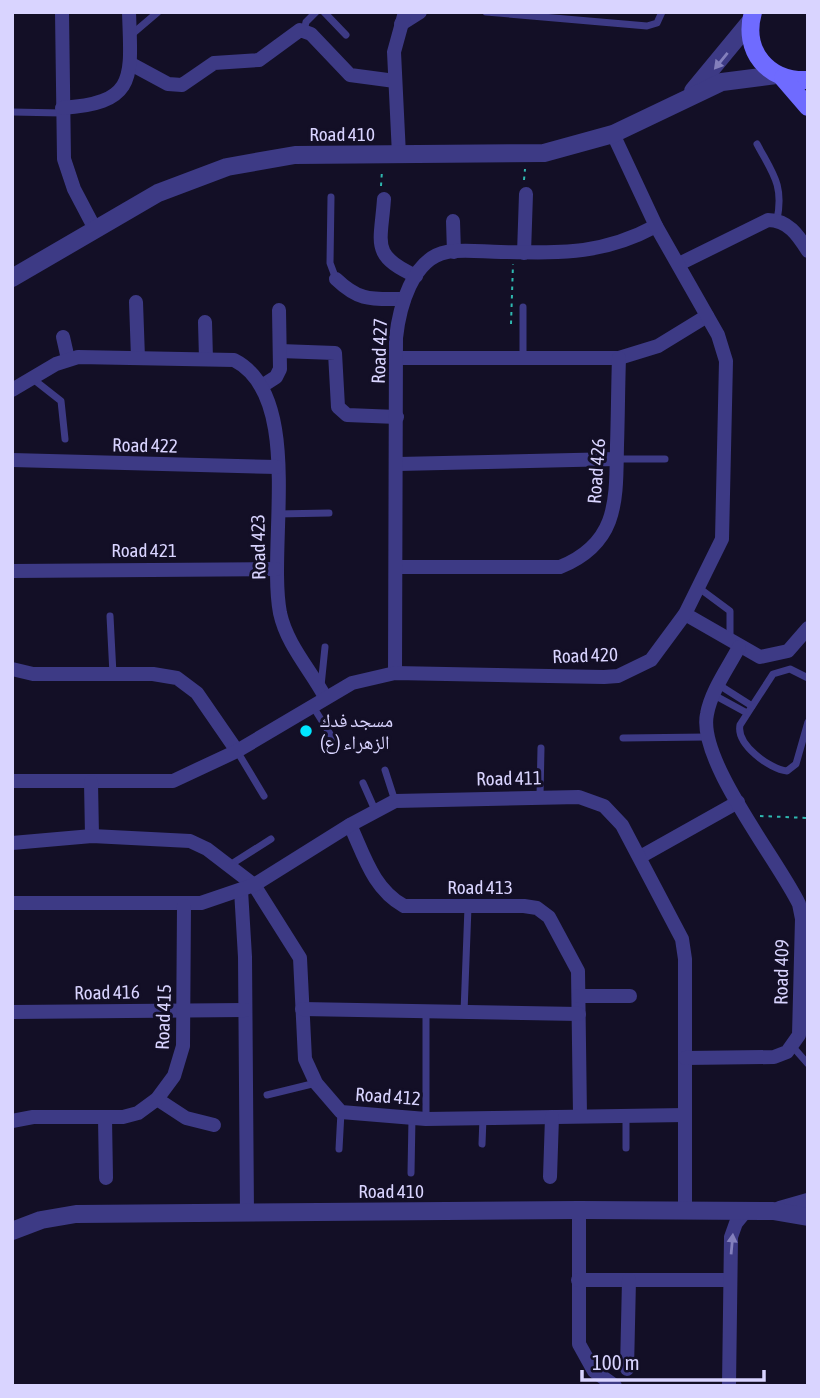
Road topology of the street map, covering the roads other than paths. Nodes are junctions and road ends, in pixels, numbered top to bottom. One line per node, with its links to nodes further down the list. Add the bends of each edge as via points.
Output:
1 (62, 12): 22 (street)
2 (129, 12): 14 (street)
3 (158, 12): 14 (lane)
4 (316, 12): 13 (lane)
5 (324, 12): 15 (lane)
6 (420, 12): 12 (street)
7 (428, 12): 8 (street)
8 (434, 12)
9 (486, 12): 10 (lane, via 648,26 657,23)
10 (662, 12)
11 (751, 17): 17 (main road, via 752,47 766,68); 20 (street, Road 410, one-way to 20)
12 (403, 18): 19 (street, via 395,45)
13 (304, 31): 16 (street, via 293,33 259,60 214,63 182,85); 19 (street, via 349,75)
14 (130, 35): 16 (street)
15 (346, 35)
16 (131, 64): 22 (street, via 123,87 106,102)
17 (779, 77): 18 (main road); 20 (street, Road 410, via 740,78); 21 (main road)
18 (808, 80)
19 (396, 81): 26 (street)
20 (689, 96): 24 (street, Road 410)
21 (808, 107)
22 (62, 111): 23 (lane); 33 (street, via 67,168)
23 (12, 112)
24 (613, 134): 26 (street, Road 410, via 544,153); 32 (street, Road 420)
25 (757, 144): 30 (lane, via 779,185)
26 (391, 155): 33 (street, Road 410, via 295,155 227,167 158,193)
27 (526, 194): 36 (street)
28 (331, 197): 40 (lane, via 330,263)
29 (384, 198): 38 (street, via 382,252 388,263)
30 (777, 220): 34 (street, via 792,229); 37 (street, via 760,221)
31 (453, 221): 35 (street)
32 (656, 226): 36 (street, Road 427, via 602,249); 37 (street, Road 420)
33 (95, 229): 39 (street, Road 410)
34 (808, 250)
35 (454, 252): 36 (street, Road 427); 38 (street, Road 427, via 437,256)
36 (519, 253)
37 (679, 264): 45 (street, Road 420)
38 (416, 276): 41 (street, Road 427)
39 (12, 278)
40 (336, 279): 41 (street, via 358,296)
41 (404, 299): 50 (street, Road 427, via 398,319)
42 (136, 302): 49 (street)
43 (523, 307): 51 (lane)
44 (279, 310): 48 (street)
45 (707, 316): 52 (street, via 657,346); 70 (street, Road 420, via 726,361 725,526)
46 (205, 322): 54 (street)
47 (62, 337): 53 (street)
48 (280, 351): 56 (street, via 279,373); 58 (street, via 335,353 341,412)
49 (138, 358): 53 (street, Road 423); 54 (street, Road 423)
50 (397, 358): 51 (street); 58 (street, Road 427)
51 (523, 358): 52 (street)
52 (619, 358): 60 (street, Road 426)
53 (68, 359): 55 (street, Road 423)
54 (206, 359): 56 (street, Road 423, via 234,360)
55 (32, 378): 57 (street, Road 423); 59 (lane, via 61,401)
56 (262, 386): 64 (street, Road 423, via 274,418)
57 (12, 390)
58 (397, 417): 63 (street, Road 427)
59 (65, 439)
60 (617, 459): 61 (lane); 63 (street); 67 (street, Road 426, via 616,500 610,521 597,544 577,560 538,569)
61 (665, 459)
62 (12, 460): 64 (street, Road 422)
63 (398, 464): 67 (street, Road 427)
64 (277, 467): 66 (street, Road 423)
65 (329, 513): 66 (lane)
66 (276, 514): 68 (street, Road 423)
67 (397, 567): 77 (street, Road 427)
68 (276, 569): 69 (street, Road 421); 81 (street, Road 423, via 286,632)
69 (12, 571)
70 (699, 588): 71 (street, Road 420); 74 (lane, via 730,611)
71 (685, 614): 74 (street); 77 (street, Road 420, via 651,660 618,676)
72 (110, 616): 78 (lane)
73 (808, 628): 74 (street, via 795,645 779,655 761,657)
74 (734, 644): 80 (street)
75 (325, 647): 81 (lane)
76 (12, 669): 78 (street, via 33,674)
77 (396, 673): 81 (street, Road 420, via 352,683)
78 (113, 674): 88 (street, via 177,678 197,693)
79 (808, 678): 82 (lane, via 790,669 778,671)
80 (716, 690): 82 (lane); 84 (street, via 707,713)
81 (319, 698): 86 (lane); 88 (street, Road 420)
82 (750, 710): 83 (lane, via 739,729 742,742 783,771 796,764)
83 (808, 722)
84 (706, 737): 85 (lane); 96 (street, Road 409)
85 (624, 738)
86 (337, 745)
87 (541, 748): 94 (lane)
88 (237, 751): 91 (street, Road 420, via 173,781); 93 (lane)
89 (386, 770): 95 (lane)
90 (12, 781): 91 (street, Road 420)
91 (90, 782): 99 (street)
92 (363, 783): 97 (lane)
93 (264, 796)
94 (540, 796): 95 (street, Road 411); 102 (street, Road 411, via 579,797 604,806 622,825)
95 (395, 801): 97 (street, Road 411)
96 (738, 802): 102 (street); 117 (street, Road 409, via 799,904 799,1027)
97 (375, 810): 98 (street, Road 411)
98 (350, 825): 104 (street, Road 411); 107 (street, Road 413, via 377,883 390,899 404,906)
99 (92, 836): 101 (street, Road 412); 103 (street, Road 412, via 190,841)
100 (271, 839): 103 (lane)
101 (12, 843)
102 (640, 858): 118 (street, Road 411, via 682,939)
103 (230, 865): 104 (street, Road 412)
104 (248, 887): 106 (street, Road 411); 110 (street, Road 412, via 300,958); 112 (street)
105 (12, 903): 106 (street, Road 411)
106 (184, 905): 111 (street, Road 415)
107 (468, 906): 108 (street, Road 413, via 537,908 549,917 574,959); 115 (lane)
108 (579, 996): 109 (street); 116 (street, Road 413)
109 (630, 996)
110 (302, 1009): 113 (street); 120 (street, Road 412, via 305,1059)
111 (183, 1010): 112 (street, Road 416); 114 (street, Road 416); 122 (street, Road 415, via 181,1057)
112 (245, 1010): 144 (street)
113 (426, 1011): 115 (street); 129 (lane)
114 (12, 1012)
115 (464, 1012): 116 (street)
116 (579, 1014): 124 (street, Road 413)
117 (793, 1047): 118 (street, via 774,1057); 119 (lane)
118 (685, 1058): 126 (street, Road 411)
119 (808, 1064)
120 (316, 1083): 121 (lane); 123 (street, Road 412)
121 (267, 1095)
122 (158, 1099): 128 (street, Road 415, via 131,1116); 132 (street, via 186,1118)
123 (341, 1112): 129 (street, Road 412); 135 (lane)
124 (580, 1115): 125 (street, Road 412); 127 (street, Road 412)
125 (626, 1115): 126 (street, Road 412); 134 (lane)
126 (685, 1115): 142 (street, Road 411)
127 (552, 1117): 130 (street, Road 412); 137 (street)
128 (105, 1118): 131 (street, Road 415); 138 (street)
129 (419, 1118): 130 (street, Road 412); 136 (lane)
130 (483, 1118): 133 (lane)
131 (12, 1121)
132 (214, 1125)
133 (482, 1143)
134 (626, 1148)
135 (339, 1149)
136 (411, 1173)
137 (550, 1177)
138 (106, 1178)
139 (808, 1202): 141 (street, Road 410)
140 (579, 1210): 142 (street, Road 410); 144 (street, Road 410); 147 (street)
141 (773, 1211): 143 (street, Road 410); 145 (street, Road 410)
142 (685, 1212): 143 (street, Road 410)
143 (745, 1212): 149 (street, one-way to 143, via 732,1237)
144 (247, 1213): 146 (street, Road 410, via 76,1214)
145 (808, 1217)
146 (12, 1231)
147 (578, 1280): 148 (street); 151 (street, via 582,1354 594,1371)
148 (629, 1280): 149 (street); 150 (street)
149 (730, 1280): 152 (street)
150 (627, 1369)
151 (615, 1386)
152 (729, 1386)

